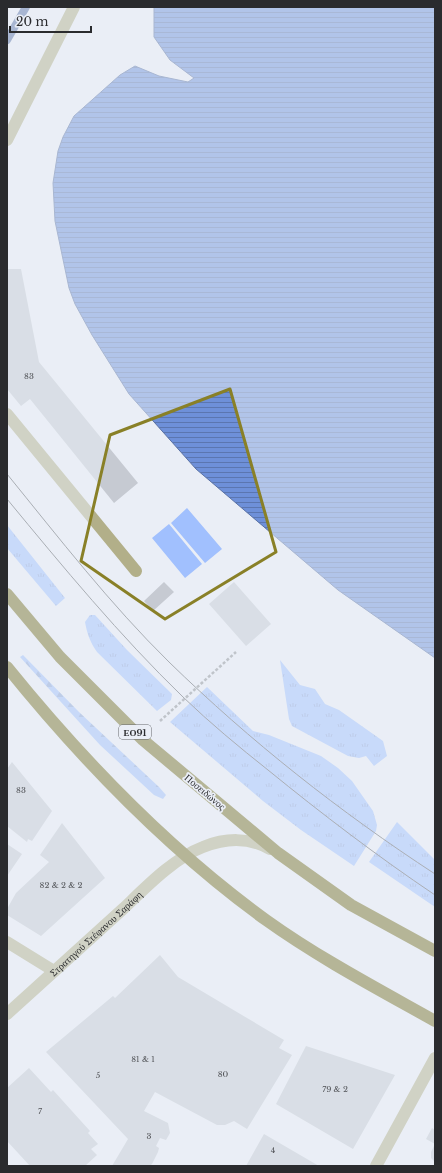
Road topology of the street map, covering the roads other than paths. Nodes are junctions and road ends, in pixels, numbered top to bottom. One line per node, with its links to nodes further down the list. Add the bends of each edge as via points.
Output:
1 (74, 7): 2 (street)
2 (7, 140)
3 (7, 414): 4 (street)
4 (136, 571)
5 (7, 594): 7 (highway, Ποσειδώνος / ΕΟ91, via 60,657 143,740)
6 (7, 667): 8 (highway, via 93,768 151,825)
7 (278, 853): 8 (street, Στρατηγού Στέφανου Σαράφη, via 259,843 226,840); 10 (highway, Ποσειδώνος / ΕΟ91, via 351,905)
8 (186, 855): 11 (street, Στρατηγού Στέφανου Σαράφη); 13 (highway, via 267,920 363,981)
9 (7, 942): 11 (street)
10 (435, 951)
11 (54, 971): 12 (street, Στρατηγού Στέφανου Σαράφη)
12 (7, 1014)
13 (435, 1021)
14 (435, 1058): 15 (street)
15 (376, 1166)

